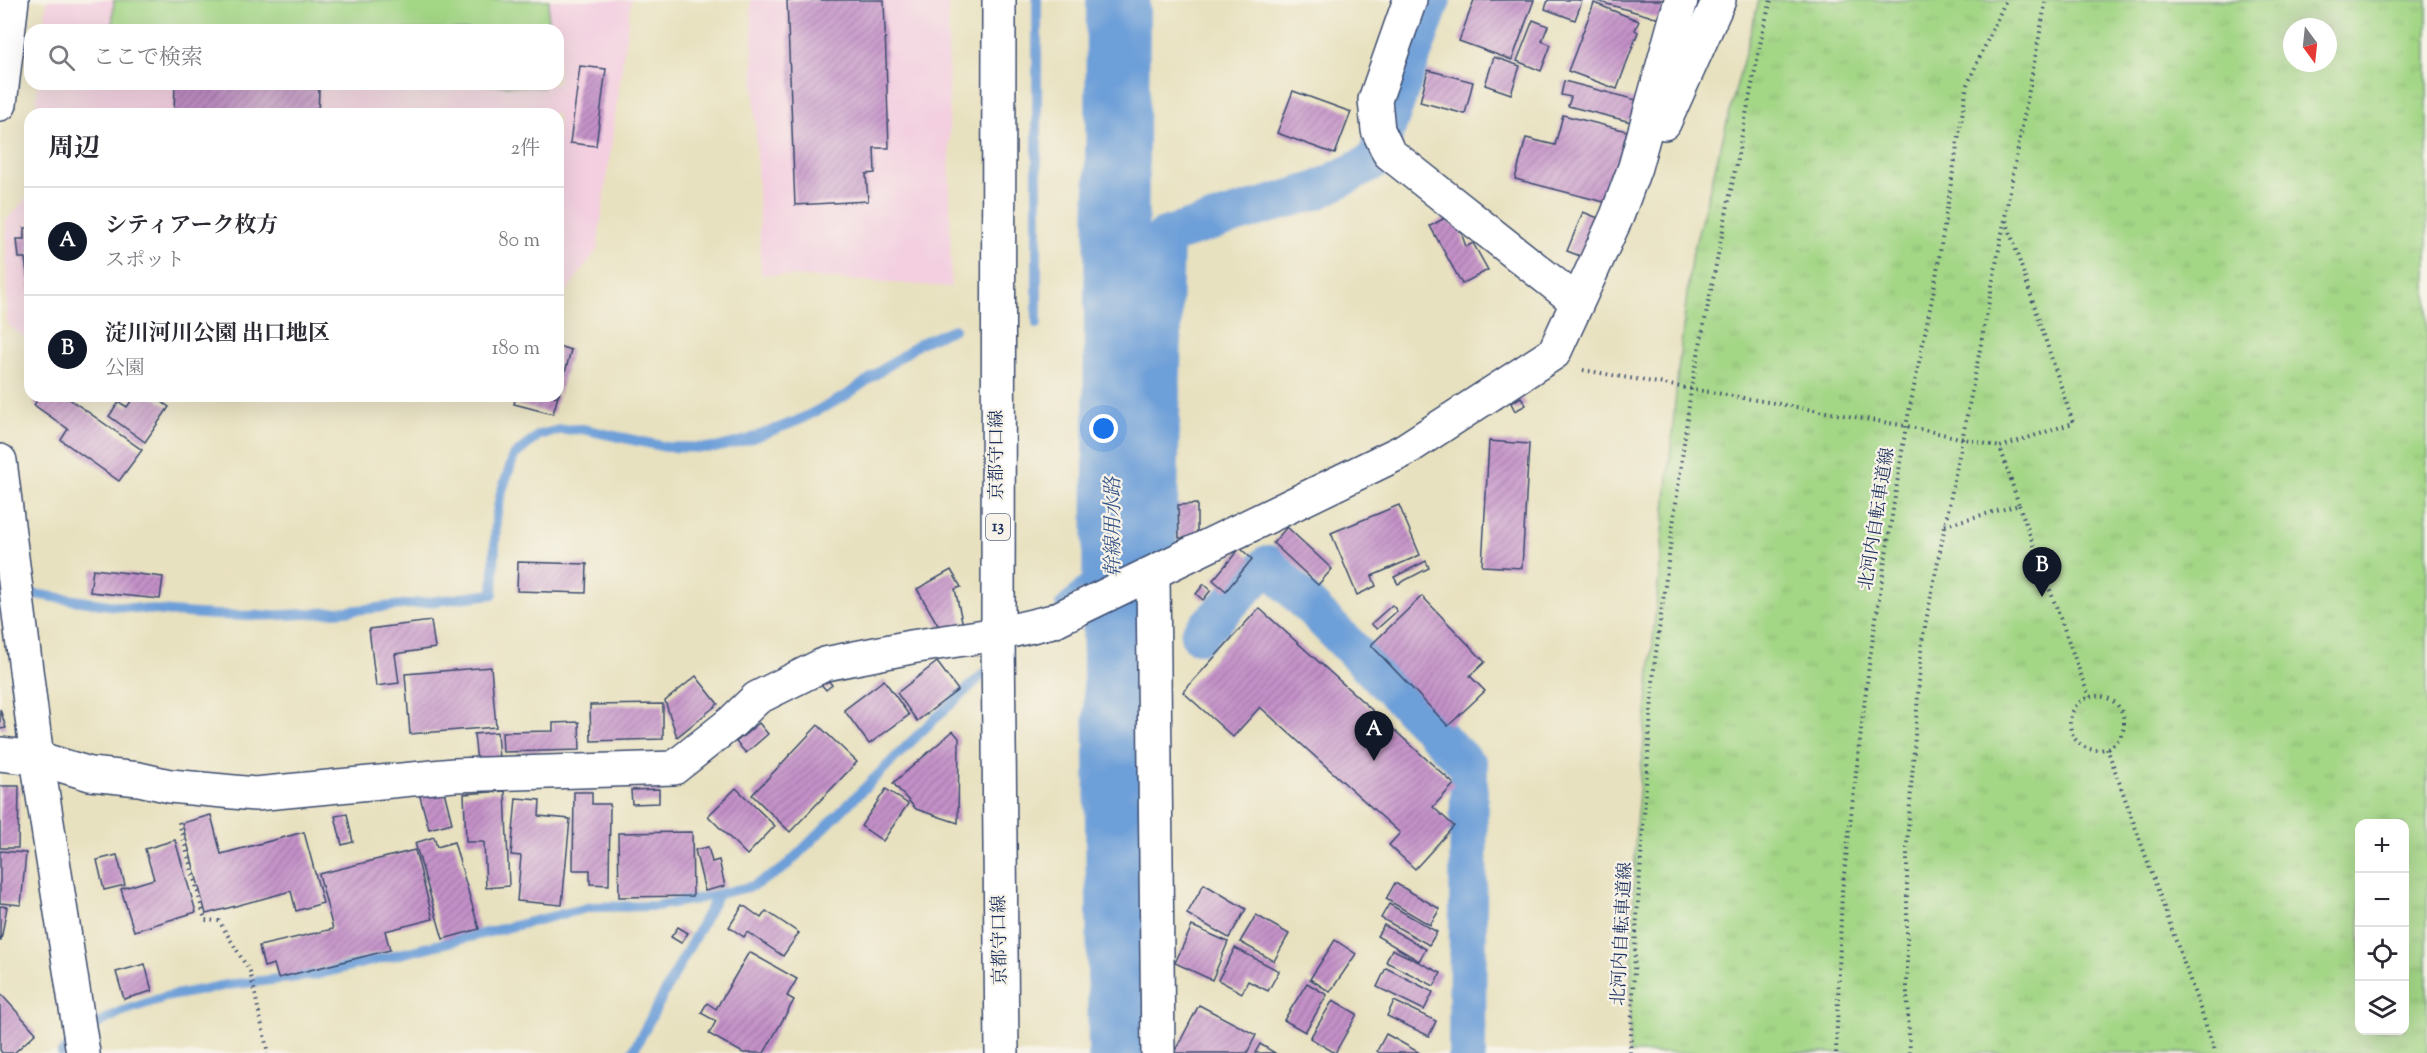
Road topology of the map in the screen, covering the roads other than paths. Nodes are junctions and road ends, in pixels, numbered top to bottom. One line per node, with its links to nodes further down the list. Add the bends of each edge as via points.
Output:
1 (12, 0): 6 (street)
2 (999, 0): 11 (street, 京都守口線 / 13)
3 (1410, 0): 8 (street, via 1375,100 1383,142)
4 (1681, 0): 7 (street)
5 (1719, 0): 7 (street, via 1660,133)
6 (0, 104)
7 (1635, 167): 8 (street, via 1617,216)
8 (1576, 301): 10 (street, via 1554,353 1473,407 1403,451)
9 (0, 461): 13 (street)
10 (1152, 574): 11 (street, via 1053,621); 16 (street)
11 (1000, 633): 13 (street, via 825,664 757,698 674,768 454,775 255,794 90,774); 15 (street, 京都守口線 / 13)
12 (0, 754): 13 (street)
13 (37, 758): 14 (street)
14 (81, 1042)
15 (1002, 1053)
16 (1158, 1053)

